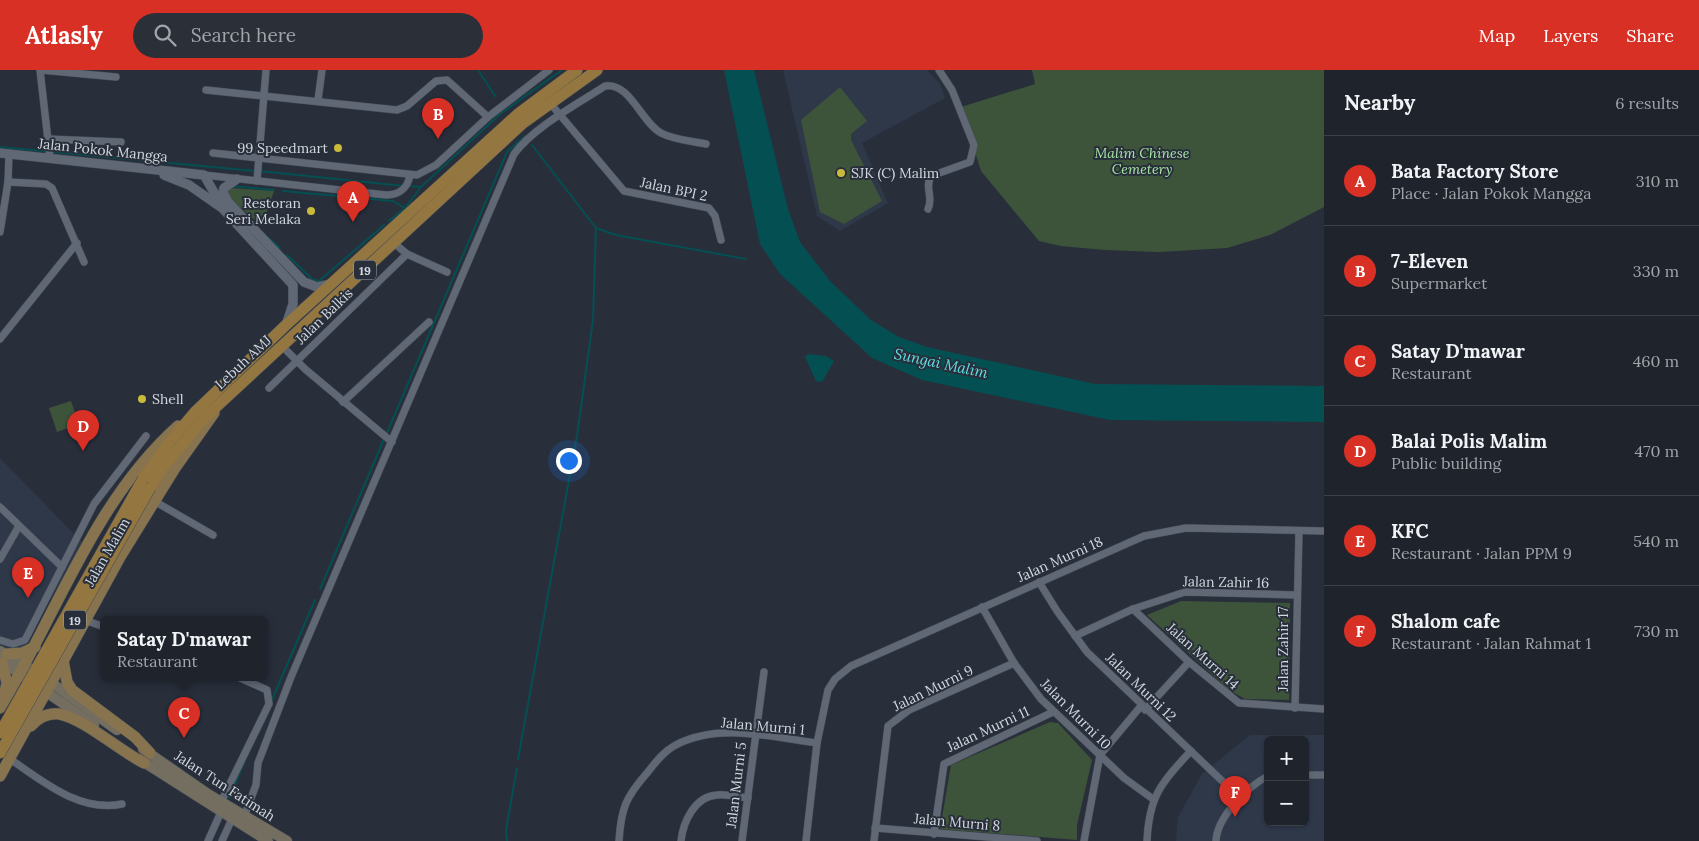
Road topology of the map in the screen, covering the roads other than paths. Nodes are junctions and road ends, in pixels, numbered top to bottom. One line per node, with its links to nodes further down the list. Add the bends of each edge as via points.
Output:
1 (41, 70): 8 (street); 15 (street)
2 (266, 70): 10 (street)
3 (322, 70): 11 (street)
4 (549, 70): 14 (street)
5 (577, 70): 37 (highway, Lebuh AMJ / 19, via 518,114)
6 (597, 70): 12 (highway, Lebuh AMJ / 19)
7 (939, 70): 29 (street, via 952,90 974,145 970,162 931,176)
8 (116, 77)
9 (206, 90): 10 (street)
10 (264, 96): 11 (street); 21 (street)
11 (318, 100): 14 (street, via 402,109 442,79)
12 (550, 103): 13 (street, Jalan BPI 2); 33 (highway, Lebuh AMJ / 19, via 523,123)
13 (562, 115): 17 (street, via 604,86 616,86 660,133); 31 (street, Jalan BPI 2, via 624,191 709,208 715,216); 48 (street, via 514,154)
14 (488, 117): 24 (street, via 436,165)
15 (48, 139): 16 (street); 18 (street)
16 (121, 142)
17 (706, 144)
18 (49, 153): 20 (street, Jalan Pokok Mangga); 22 (street, Jalan Pokok Mangga)
19 (213, 153): 21 (street)
20 (5, 154): 27 (street)
21 (258, 158): 24 (street); 26 (street)
22 (142, 168): 23 (street, Jalan Pokok Mangga); 28 (street, via 172,177)
23 (204, 175): 25 (street, Jalan Pokok Mangga); 28 (street, via 208,186 220,200 224,199)
24 (410, 175): 26 (street, Jalan Pokok Mangga, via 401,192 386,195)
25 (237, 178): 26 (street, Jalan Pokok Mangga); 28 (street, via 224,188)
26 (257, 178)
27 (8, 182): 30 (street); 32 (street, via 46,184 52,188)
28 (227, 207): 37 (street, via 304,282 317,287); 39 (street, via 293,285 293,304)
29 (928, 209)
30 (0, 232)
31 (721, 240)
32 (77, 243): 35 (street); 40 (street)
33 (394, 243): 34 (street); 41 (highway, Lebuh AMJ / 19)
34 (407, 254): 36 (street); 42 (street, Jalan Balkis)
35 (84, 262)
36 (447, 272)
37 (331, 284): 39 (highway, Lebuh AMJ / 19)
38 (429, 322): 45 (street)
39 (286, 325): 46 (highway, Lebuh AMJ / 19)
40 (0, 339)
41 (282, 346): 42 (street); 44 (highway, Lebuh AMJ / 19)
42 (296, 360): 43 (street, Jalan Balkis); 45 (street)
43 (269, 388)
44 (222, 402): 49 (highway, Lebuh AMJ / 19); 50 (main road, Jalan Malim)
45 (343, 402): 48 (street)
46 (200, 407): 49 (highway, Lebuh AMJ / 19, via 168,444); 66 (main road, Jalan Malim, via 153,449 129,480 86,550)
47 (146, 436): 57 (street, via 94,504)
48 (387, 439): 97 (street, via 269,731)
49 (146, 483): 81 (highway, Lebuh AMJ / 19, bridge); 86 (highway, Lebuh AMJ / 19, bridge)
50 (154, 501): 55 (street); 62 (main road, Jalan Malim)
51 (0, 507): 52 (street)
52 (19, 526): 56 (street); 57 (street)
53 (1299, 532): 54 (street, Jalan Murni 18); 58 (street, Jalan Murni 18, via 1175,529 1131,540); 59 (street, Jalan Zahir 17)
54 (1324, 532)
55 (213, 535)
56 (0, 559)
57 (62, 566): 65 (street, via 25,640 14,644)
58 (1039, 582): 60 (street, Jalan Murni 18); 64 (street, Jalan Murni 12)
59 (1296, 596): 61 (street, Jalan Zahir 16, via 1191,591); 77 (street, Jalan Zahir 17)
60 (982, 607): 70 (street, Jalan Murni 10); 83 (street, Jalan Murni 18, via 851,666 835,679 828,690)
61 (1133, 609): 64 (street, Jalan Zahir 16); 69 (street, Jalan Murni 14)
62 (85, 620): 63 (street); 68 (main road, Jalan Malim)
63 (100, 626)
64 (1075, 636): 76 (street, Jalan Murni 12)
65 (0, 640)
66 (35, 647): 67 (main road); 71 (main road, Jalan Malim)
67 (2, 657): 71 (main road, Jalan Tun Fatimah); 75 (main road, via 7,683)
68 (63, 660): 74 (main road, Jalan Malim); 87 (main road, via 72,690 135,737)
69 (1189, 662): 76 (street); 77 (street, Jalan Murni 14, via 1239,703)
70 (1014, 663): 79 (street, Jalan Murni 10); 99 (street, Jalan Murni 9, via 910,710 888,726)
71 (23, 670): 74 (main road, Jalan Tun Fatimah); 75 (main road, Jalan Malim)
72 (764, 672): 82 (street, Jalan Murni 5)
73 (249, 681): 96 (street, via 267,690 269,704)
74 (48, 687): 80 (main road, Jalan Malim); 87 (main road, Jalan Tun Fatimah, via 127,748)
75 (0, 708)
76 (1143, 708): 84 (street, Jalan Murni 12); 85 (street)
77 (1295, 708): 78 (street, Jalan Murni 14)
78 (1324, 709)
79 (1053, 712): 85 (street, Jalan Murni 10); 100 (street, Jalan Murni 11, via 944,764)
80 (26, 730): 86 (main road, Jalan Malim); 87 (main road, via 38,719 57,714 73,718)
81 (0, 734)
82 (755, 735): 83 (street, Jalan Murni 1); 92 (street, Jalan Murni 5); 105 (street, Jalan Murni 1, via 707,735 685,741 665,752 629,794)
83 (817, 743): 108 (street)
84 (1191, 751): 93 (street, Jalan Murni 12); 94 (street)
85 (1100, 755): 94 (street, Jalan Murni 10); 111 (street)
86 (5, 756): 90 (main road, Jalan Malim); 95 (street, via 68,796 95,805)
87 (147, 758): 96 (main road, Jalan Tun Fatimah)
88 (1309, 775): 89 (street)
89 (1324, 775)
90 (0, 776)
91 (1264, 779): 93 (street)
92 (748, 798): 106 (street, via 716,795 704,799 686,820); 107 (street, Jalan Murni 5)
93 (1240, 798): 113 (street, via 1223,818)
94 (1153, 799): 112 (street)
95 (122, 804)
96 (221, 807): 97 (main road, Jalan Tun Fatimah); 98 (main road, Jalan Tun Fatimah); 101 (street)
97 (244, 817): 104 (main road, Jalan Tun Fatimah)
98 (232, 819): 102 (street); 103 (main road, Jalan Tun Fatimah)
99 (875, 828): 100 (street, Jalan Murni 8); 109 (street, Jalan Murni 9)
100 (934, 834): 110 (street, Jalan Murni 8)
101 (208, 841)
102 (222, 841)
103 (268, 841)
104 (286, 841)
105 (619, 841)
106 (682, 841)
107 (742, 841)
108 (806, 841)
109 (874, 841)
110 (1037, 841)
111 (1084, 841)
112 (1146, 841)
113 (1216, 841)

